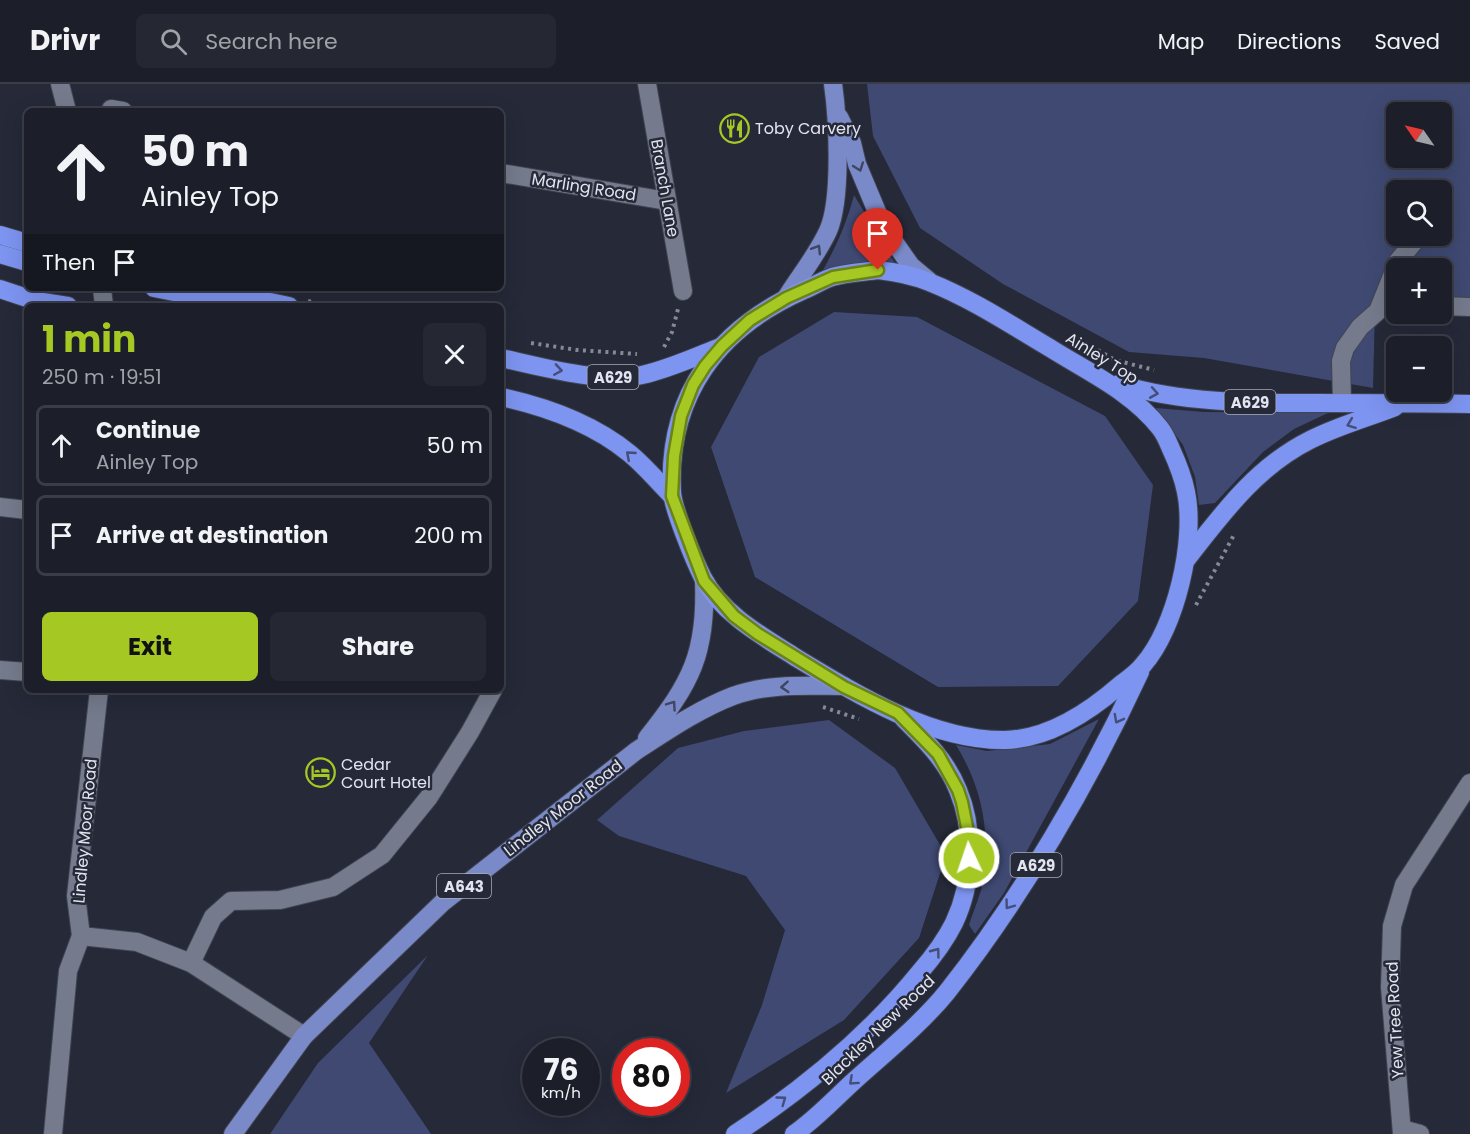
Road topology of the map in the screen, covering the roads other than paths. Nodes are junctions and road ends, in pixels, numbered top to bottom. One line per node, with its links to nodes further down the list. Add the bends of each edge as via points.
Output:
1 (60, 84): 4 (street)
2 (647, 84): 7 (street, Branch Lane)
3 (832, 84): 5 (main road)
4 (66, 108)
5 (837, 113): 14 (main road, one-way to 14, via 883,226 911,266); 19 (main road, one-way to 5, via 827,233 833,216)
6 (504, 174): 7 (street, Marling Road)
7 (667, 201): 18 (street, Branch Lane)
8 (0, 235): 9 (highway)
9 (24, 242)
10 (1411, 246): 12 (street)
11 (0, 254): 13 (highway)
12 (1401, 258)
13 (24, 261)
14 (928, 282): 19 (highway, Ainley Top / A629, via 900,272 878,270 833,277); 28 (highway, Ainley Top / A629, via 983,308)
15 (0, 289): 20 (highway)
16 (168, 291): 21 (highway)
17 (217, 291): 22 (highway)
18 (683, 291)
19 (786, 298): 26 (highway, Ainley Top / A629, via 750,320)
20 (49, 303)
21 (229, 303)
22 (275, 303)
23 (1452, 306): 25 (street)
24 (1386, 307): 30 (street, via 1360,327 1345,348 1341,362)
25 (1470, 307)
26 (722, 346): 27 (highway, A629, one-way to 26, via 606,377 639,376); 33 (highway, Ainley Top / A629, via 693,385 681,416)
27 (504, 359)
28 (1097, 377): 30 (highway, A629, one-way to 30, via 1146,392 1189,399); 36 (highway, Ainley Top / A629, via 1131,399 1162,431 1187,495)
29 (504, 398): 33 (highway, A629, one-way to 29, via 607,437 561,414)
30 (1342, 403): 31 (highway, A629)
31 (1406, 403): 32 (highway, A629); 36 (highway, A629, one-way to 36, via 1310,440 1278,459 1232,501)
32 (1470, 404)
33 (672, 496): 37 (highway, Ainley Top / A629)
34 (0, 507): 35 (street)
35 (24, 510)
36 (1185, 560): 38 (highway, Ainley Top / A629, via 1173,612)
37 (704, 581): 41 (highway, Ainley Top / A629, via 734,616); 45 (main road, Lindley Moor Road / A643, one-way to 37, via 674,705 687,682 704,630)
38 (1143, 666): 44 (highway, Ainley Top / A629, via 1104,700 1056,729 1010,740 973,738); 54 (highway, Blackley New Road / A629, one-way to 54, via 1120,716 1046,849 946,993)
39 (0, 670): 40 (street)
40 (24, 672)
41 (844, 687): 44 (highway, Ainley Top / A629); 45 (main road, Lindley Moor Road / A643, one-way to 45, via 787,686 734,696)
42 (99, 693): 47 (street, Lindley Moor Road, via 76,896)
43 (491, 693): 48 (street, via 429,797 382,855 333,887 279,900 231,901 213,917)
44 (898, 713): 53 (highway, Blackley New Road / A629, one-way to 44, via 839,1055 879,1017 944,941 958,911 967,880 965,813 958,790 938,754)
45 (636, 751): 49 (main road, Lindley Moor Road / A643, via 442,903)
46 (1470, 783): 50 (street, Yew Tree Road, via 1404,885 1392,926 1390,987)
47 (81, 936): 48 (street, via 137,942); 51 (street, Lindley Moor Road, via 68,971)
48 (191, 963): 49 (street)
49 (304, 1035): 52 (main road, Lindley Moor Road / A643)
50 (1402, 1132): 55 (street)
51 (53, 1134)
52 (233, 1134)
53 (735, 1134)
54 (794, 1134)
55 (1420, 1134)

